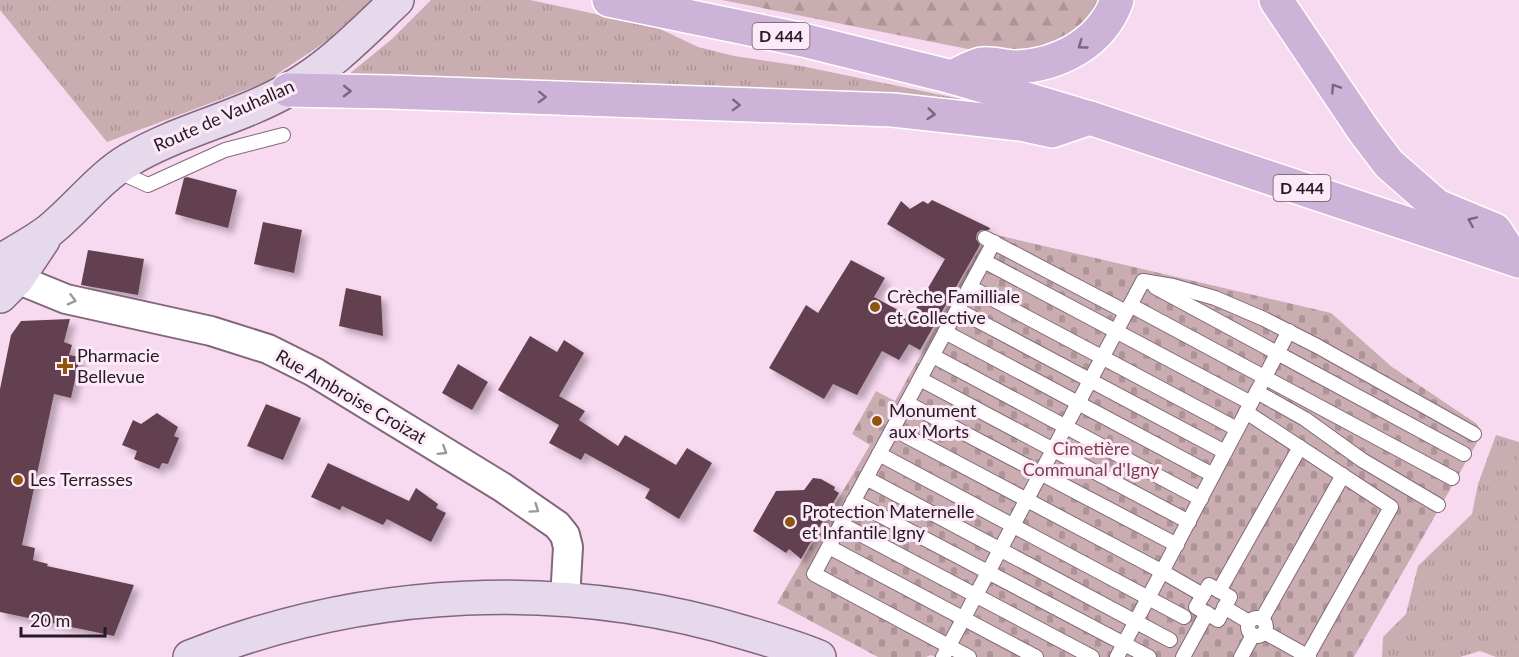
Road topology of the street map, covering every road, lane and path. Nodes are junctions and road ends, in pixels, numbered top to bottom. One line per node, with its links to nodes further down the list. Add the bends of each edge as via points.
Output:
1 (397, 0): 6 (street, Route de Vauhallan, via 339,56)
2 (609, 0): 5 (main road, D 444, via 802,40)
3 (1118, 0): 5 (main road, one-way to 5, via 1099,33 1069,55 1039,66 983,63)
4 (1276, 0): 10 (main road, one-way to 4, via 1495,230 1437,206 1389,164)
5 (952, 78): 7 (main road, D 444)
6 (288, 90): 7 (main road, one-way to 7, via 893,110 1052,131); 9 (street, Route de Vauhallan, via 150,148)
7 (1090, 118): 10 (main road, D 444)
8 (283, 135): 9 (lane, via 225,150 148,185)
9 (115, 170): 12 (street, Route de Vauhallan, via 49,231)
10 (1516, 260)
11 (984, 261): 14 (lane); 15 (lane, via 990,240); 17 (lane)
12 (6, 279): 59 (street, Rue Ambroise Croizat, one-way to 59, via 66,299 222,334 268,349 314,372 557,525 568,547)
13 (1143, 281): 15 (lane); 18 (lane, via 1215,298); 20 (lane)
14 (970, 286): 16 (lane); 22 (lane)
15 (1128, 309): 17 (lane); 23 (lane)
16 (958, 310): 19 (lane); 25 (lane)
17 (1116, 331): 22 (lane); 26 (lane)
18 (1289, 331): 20 (lane); 32 (lane)
19 (945, 332): 21 (lane); 28 (lane)
20 (1277, 354): 23 (lane); 37 (lane)
21 (933, 356): 24 (lane); 29 (lane)
22 (1102, 357): 25 (lane); 31 (lane)
23 (1264, 377): 26 (lane); 42 (lane)
24 (920, 380): 27 (lane); 34 (lane)
25 (1090, 380): 28 (lane); 35 (lane)
26 (1251, 402): 31 (lane); 33 (lane); 46 (lane, via 1305,419 1362,460)
27 (907, 403): 30 (lane); 38 (lane)
28 (1078, 403): 29 (lane); 39 (lane)
29 (1066, 427): 34 (lane); 43 (lane)
30 (893, 429): 36 (lane); 45 (lane)
31 (1237, 429): 35 (lane)
32 (1474, 434)
33 (1300, 447): 40 (lane); 55 (lane)
34 (1053, 450): 38 (lane); 47 (lane)
35 (1225, 452): 39 (lane)
36 (879, 454): 41 (lane); 49 (lane)
37 (1464, 454)
38 (1041, 474): 45 (lane); 50 (lane)
39 (1213, 475): 43 (lane)
40 (1343, 475): 65 (lane); 78 (lane, via 1391,507)
41 (866, 478): 44 (lane); 52 (lane)
42 (1452, 478)
43 (1201, 498): 47 (lane)
44 (853, 501): 48 (lane); 54 (lane)
45 (1027, 501): 49 (lane); 53 (lane)
46 (1438, 505)
47 (1189, 522): 50 (lane)
48 (841, 524): 51 (lane); 56 (lane)
49 (1013, 526): 52 (lane); 58 (lane)
50 (1177, 545): 53 (lane)
51 (829, 547): 63 (lane); 68 (lane, via 814,574)
52 (1001, 549): 54 (lane); 64 (lane)
53 (1163, 572): 57 (lane); 58 (lane)
54 (988, 573): 56 (lane); 67 (lane)
55 (1219, 591): 57 (lane, via 1209,585); 60 (lane, via 1230,597)
56 (976, 595): 63 (lane); 73 (lane)
57 (1203, 595): 61 (lane, via 1196,607)
58 (1149, 598): 62 (lane); 64 (lane)
59 (561, 599): 69 (street, via 472,597 404,602 291,624); 70 (street, via 686,617)
60 (1224, 607): 61 (lane, via 1218,620); 65 (lane)
61 (1207, 613): 76 (lane)
62 (1184, 617)
63 (964, 619): 68 (lane); 72 (lane)
64 (1137, 622): 66 (lane); 67 (lane)
65 (1257, 627): 77 (lane); 78 (lane)
66 (1170, 640)
67 (1124, 644): 74 (lane); 75 (lane)
68 (946, 651): 71 (lane)
69 (190, 657)
70 (819, 657)
71 (969, 657)
72 (1036, 657)
73 (1092, 657)
74 (1117, 657)
75 (1149, 657)
76 (1183, 657)
77 (1241, 657)
78 (1308, 657)

